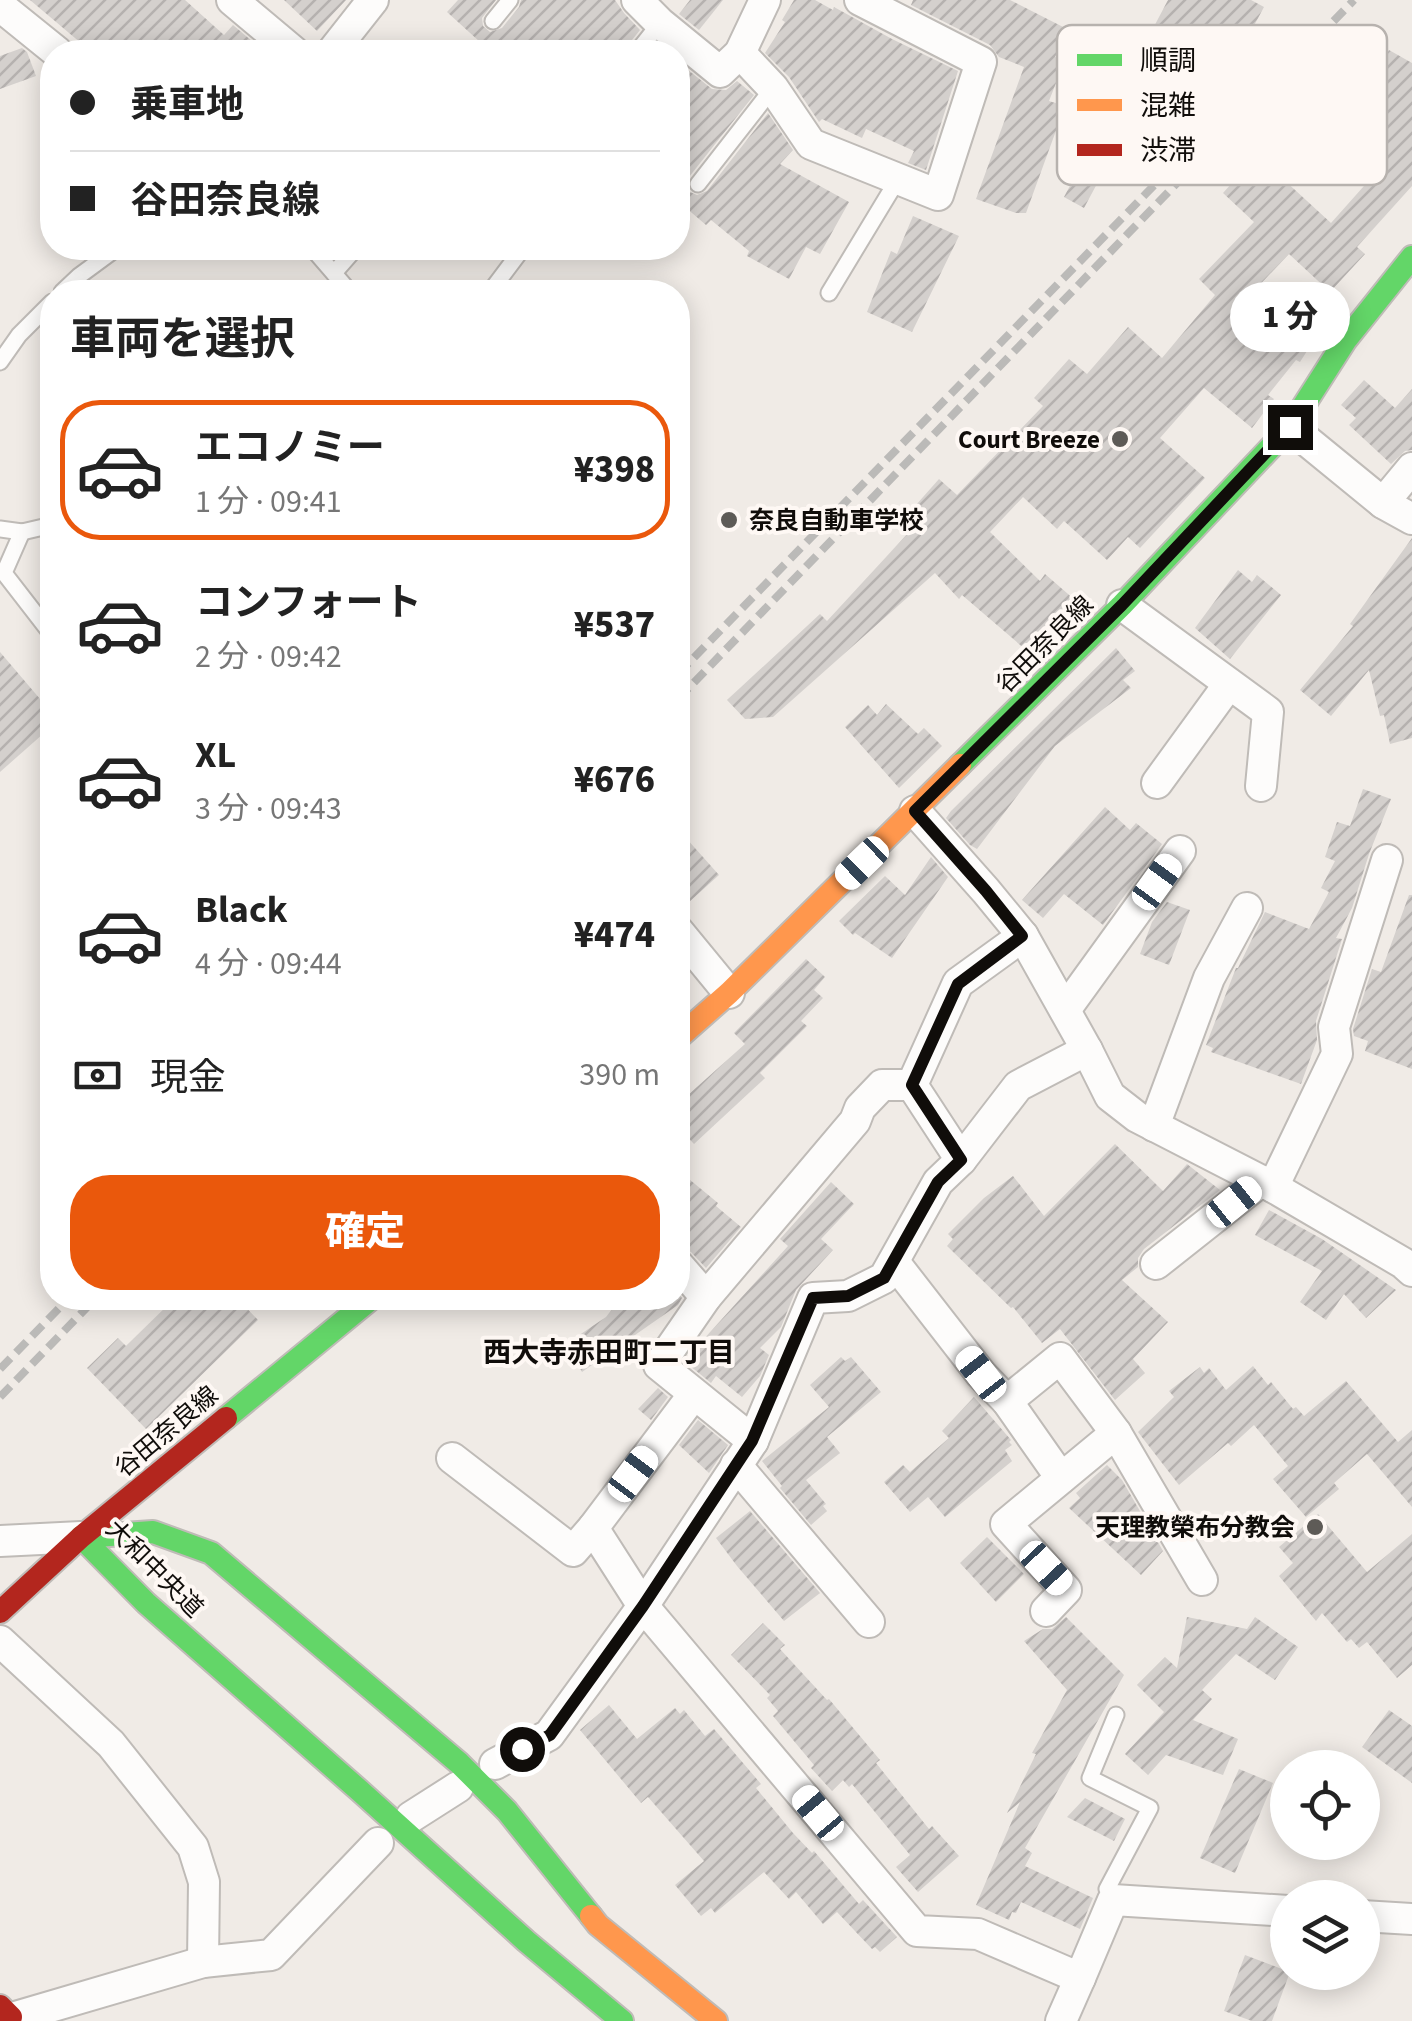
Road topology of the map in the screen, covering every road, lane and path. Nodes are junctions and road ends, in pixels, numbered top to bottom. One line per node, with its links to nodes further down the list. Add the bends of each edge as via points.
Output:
1 (232, 0): 11 (street)
2 (373, 0): 12 (street)
3 (510, 0): 8 (lane)
4 (636, 0): 9 (street)
5 (765, 0): 16 (street)
6 (860, 0): 18 (street, via 981,62 938,196)
7 (5, 16): 10 (street)
8 (493, 21)
9 (660, 23): 13 (lane); 14 (street)
10 (40, 40)
11 (280, 40)
12 (341, 40)
13 (647, 40)
14 (681, 40)
15 (690, 48): 16 (street, via 720,72)
16 (740, 53): 17 (street)
17 (773, 88): 18 (street, via 810,144); 19 (lane)
18 (898, 179): 27 (lane)
19 (698, 184)
20 (1412, 257): 30 (main road, 谷田奈良線, via 1345,340)
21 (101, 260): 25 (lane)
22 (322, 260): 24 (lane)
23 (346, 260): 24 (lane)
24 (334, 274): 26 (lane)
25 (75, 280)
26 (339, 280)
27 (829, 294)
28 (40, 314): 29 (lane)
29 (0, 362)
30 (1290, 427): 32 (street); 37 (main road, 谷田奈良線)
31 (1412, 468): 32 (street)
32 (1382, 503): 33 (street)
33 (1412, 519)
34 (40, 528): 36 (lane)
35 (0, 529): 36 (lane)
36 (22, 532): 38 (lane, via 4,573)
37 (1122, 605): 39 (street); 42 (main road, 谷田奈良線)
38 (40, 620)
39 (1229, 684): 40 (street); 41 (street, via 1268,712)
40 (1157, 782)
41 (1261, 786)
42 (915, 811): 46 (street); 48 (main road, 谷田奈良線)
43 (1180, 850): 49 (street)
44 (1387, 860): 55 (street, via 1334,1027 1337,1054)
45 (1247, 908): 53 (street, via 1208,978)
46 (1022, 936): 49 (street); 52 (street, via 958,984)
47 (690, 945): 48 (street)
48 (729, 992): 50 (main road, 谷田奈良線)
49 (1065, 1010): 51 (street)
50 (690, 1027)
51 (1088, 1050): 53 (street, via 1110,1096); 54 (street, via 1018,1086)
52 (912, 1085): 54 (street); 60 (street, via 882,1085)
53 (1154, 1126): 55 (street)
54 (961, 1160): 57 (street, via 938,1182)
55 (1267, 1184): 56 (street); 58 (street)
56 (1409, 1258)
57 (894, 1262): 63 (street); 65 (street, via 884,1278 848,1296 813,1298)
58 (1156, 1264)
59 (690, 1279): 60 (street)
60 (706, 1297): 62 (street, via 659,1365)
61 (357, 1310): 69 (main road, 谷田奈良線)
62 (694, 1394): 65 (street); 68 (street)
63 (1007, 1400): 64 (street, via 1060,1358); 67 (street)
64 (1116, 1434): 67 (street); 71 (street)
65 (744, 1453): 72 (street); 75 (street)
66 (452, 1458): 68 (street, via 572,1551)
67 (1061, 1478): 74 (street, via 1006,1524 1066,1590)
68 (593, 1528): 72 (street)
69 (82, 1537): 70 (street); 73 (main road, 谷田奈良線); 89 (main road, 大和中央道, via 146,1603); 90 (main road, 大和中央道, via 153,1532 211,1553 459,1764 507,1811 598,1925)
70 (0, 1542)
71 (1202, 1580)
72 (643, 1606): 78 (street, via 550,1735); 87 (street, via 917,1932 978,1934)
73 (0, 1612)
74 (1046, 1612)
75 (869, 1622)
76 (0, 1641): 86 (street, via 111,1744 194,1847 204,1882)
77 (1116, 1715): 82 (lane, via 1090,1778 1150,1808 1107,1888)
78 (494, 1764)
79 (458, 1787): 80 (street)
80 (411, 1817)
81 (378, 1843): 86 (street, via 272,1955)
82 (1113, 1900): 83 (street); 87 (street)
83 (1270, 1911)
84 (1380, 1917): 85 (street)
85 (1412, 1919)
86 (204, 1962): 88 (street)
87 (1080, 1978): 91 (street)
88 (4, 2015)
89 (622, 2021)
90 (716, 2021)
91 (1061, 2021)

